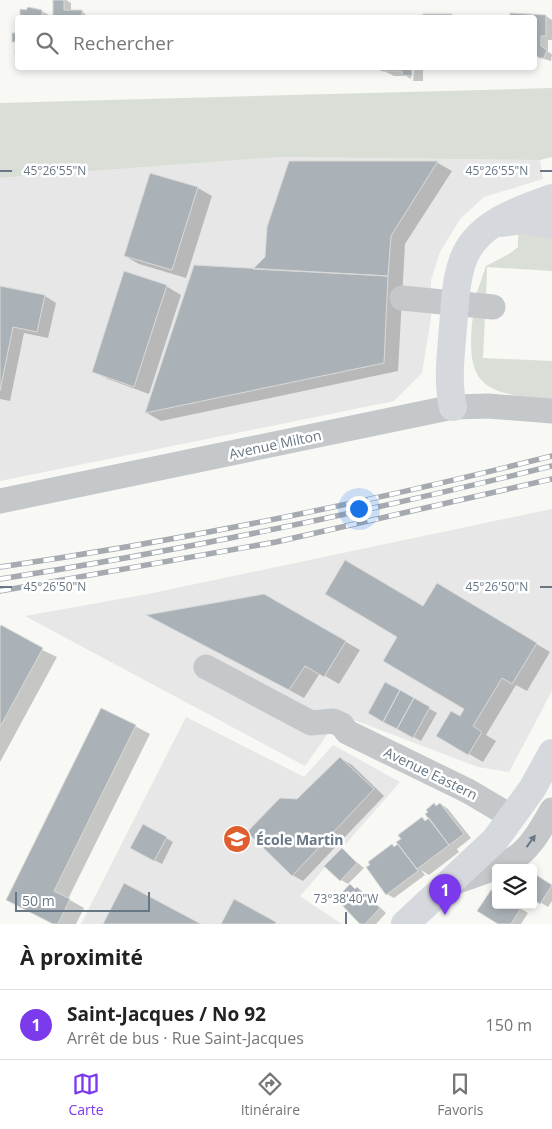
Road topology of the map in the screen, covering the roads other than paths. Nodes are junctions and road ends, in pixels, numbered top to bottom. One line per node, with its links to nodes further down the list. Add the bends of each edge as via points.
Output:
1 (552, 198): 3 (main road, via 513,212)
2 (552, 225): 3 (main road, via 523,220)
3 (489, 228): 5 (main road, via 462,260)
4 (402, 298): 5 (street)
5 (455, 304): 6 (street); 7 (main road, via 449,379)
6 (493, 308)
7 (453, 408): 8 (street, Avenue Milton, via 488,406); 9 (street, Avenue Milton)
8 (552, 411)
9 (0, 501)
10 (206, 666): 13 (street, Avenue Eastern, via 311,723 333,721 342,725 347,732 468,791)
11 (552, 753): 13 (main road)
12 (550, 816): 14 (street, one-way to 12, via 516,856)
13 (512, 818): 14 (main road, via 484,852)
14 (450, 884): 15 (main road)
15 (405, 924)

